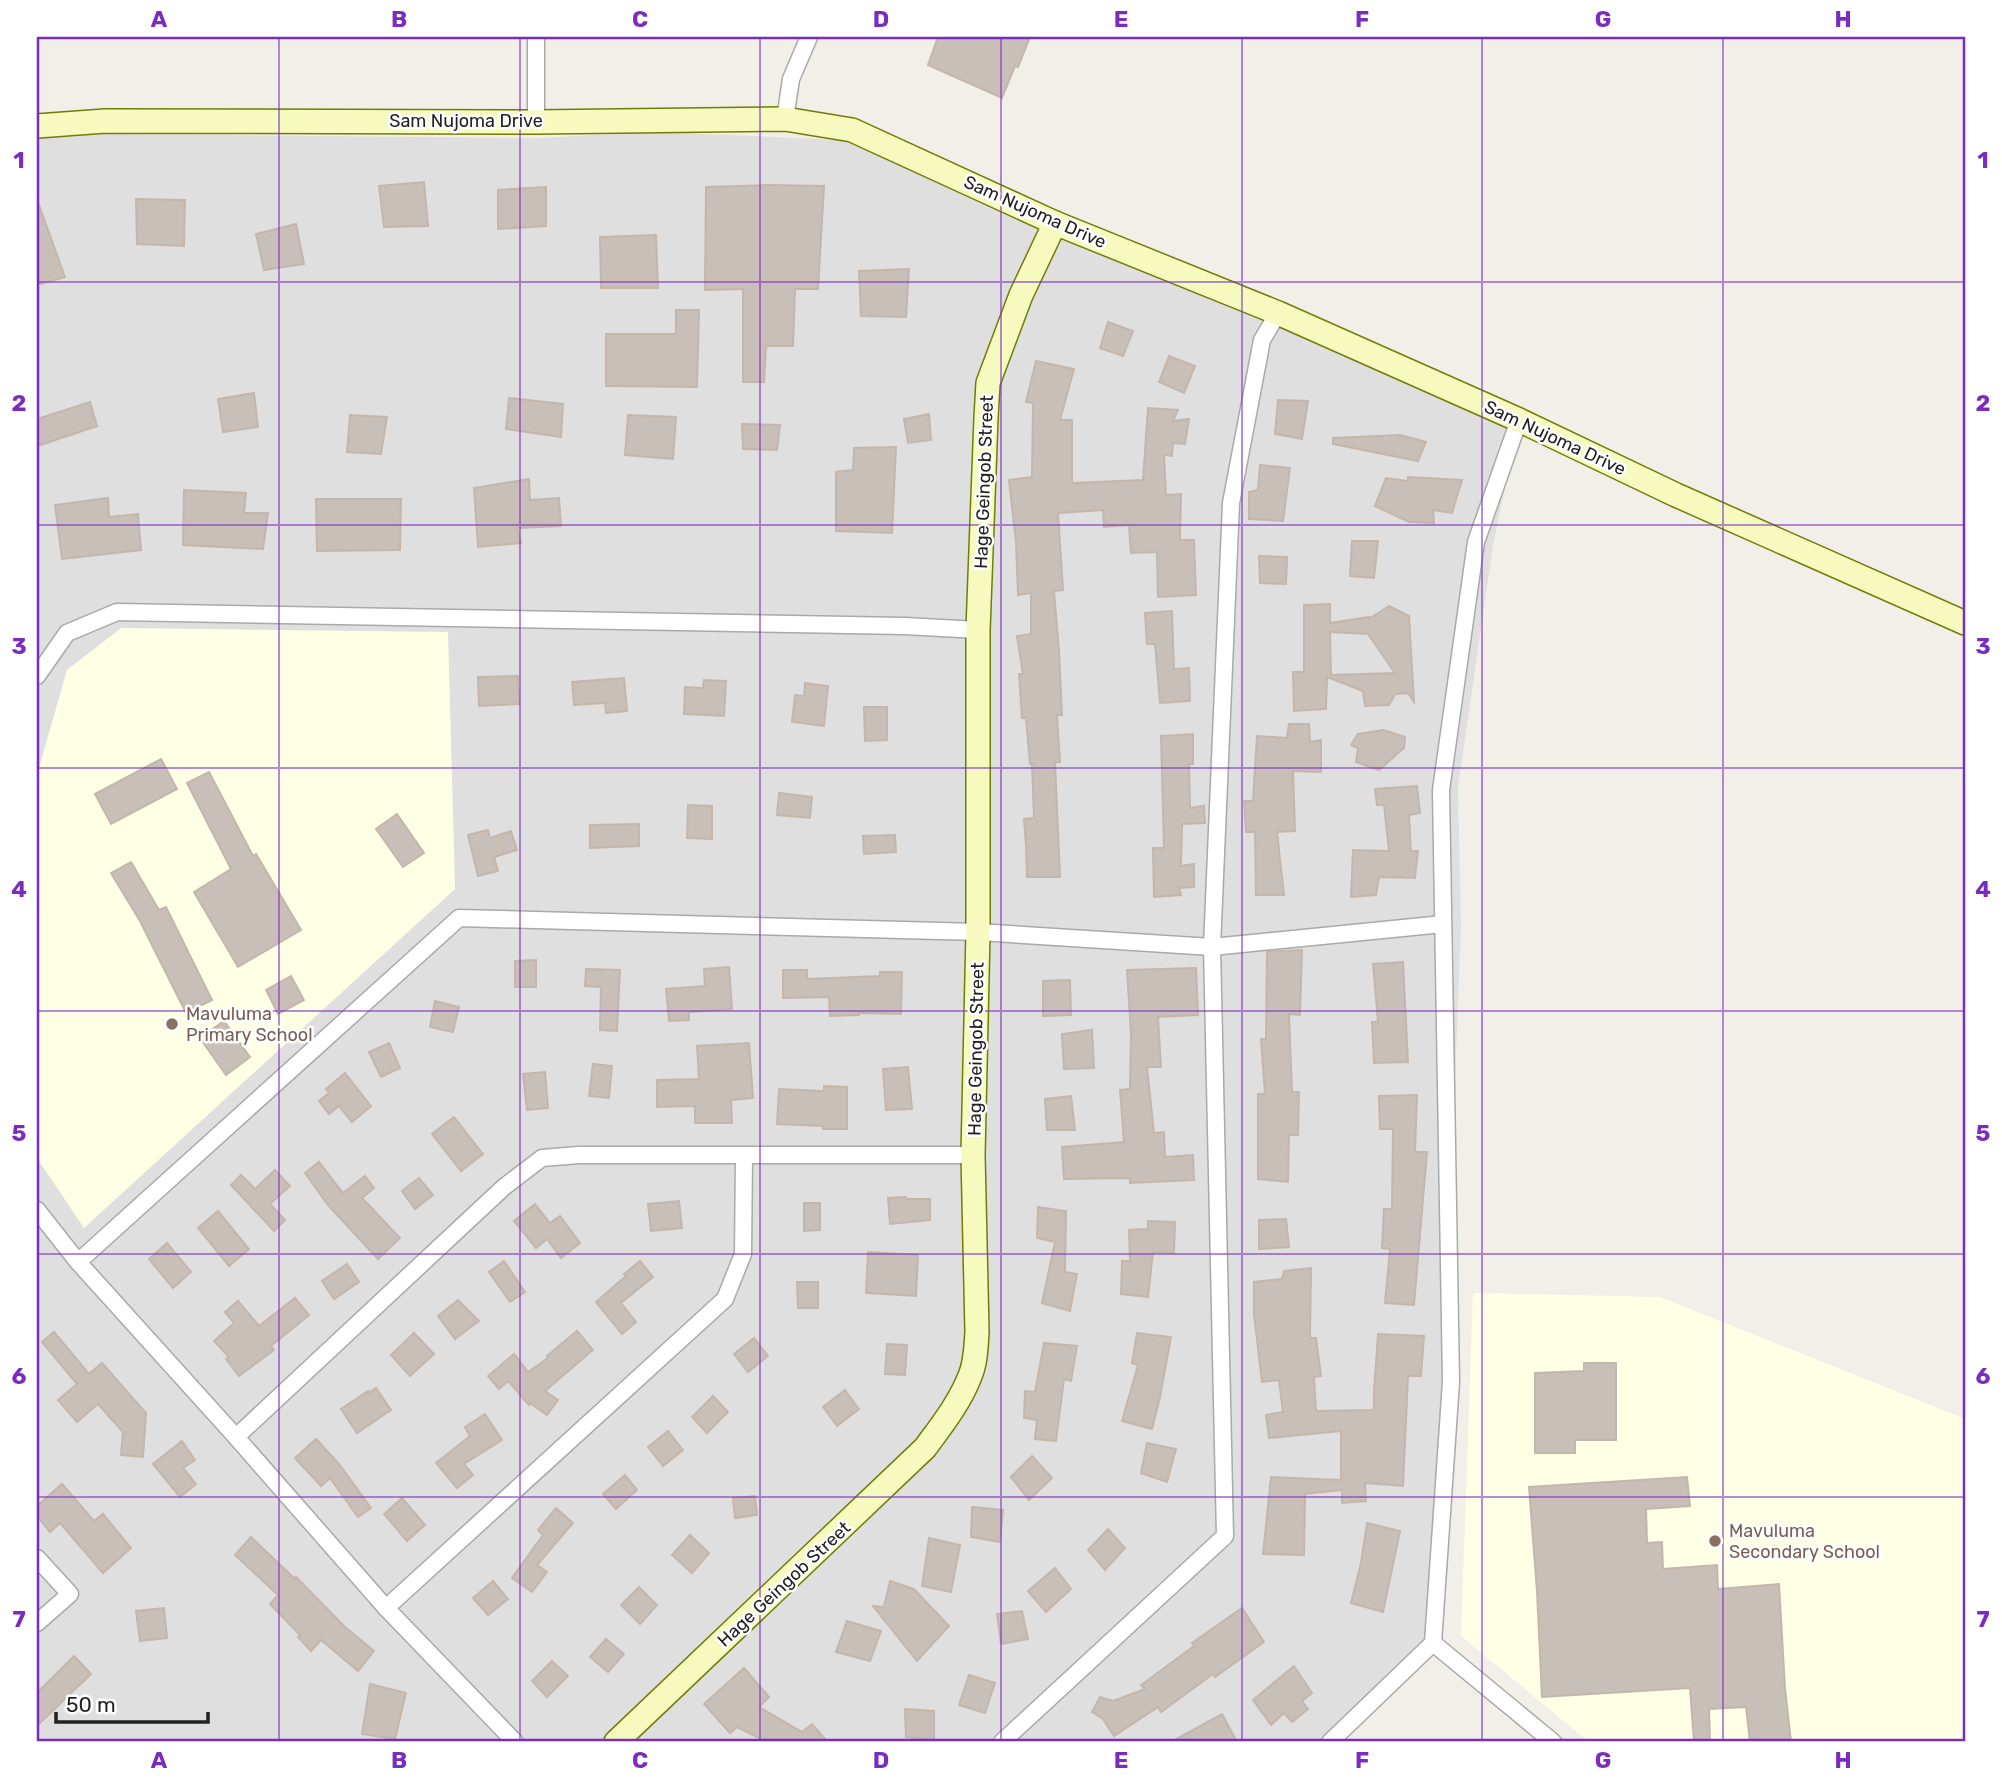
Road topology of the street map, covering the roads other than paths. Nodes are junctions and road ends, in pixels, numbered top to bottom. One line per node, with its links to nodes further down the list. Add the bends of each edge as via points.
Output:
1 (536, 37): 4 (street)
2 (808, 37): 3 (street, via 791,79)
3 (785, 119): 4 (street, Sam Nujoma Drive); 6 (street, Sam Nujoma Drive, via 852,130)
4 (536, 122): 5 (street, Sam Nujoma Drive, via 105,121)
5 (37, 126)
6 (1055, 223): 7 (street, Sam Nujoma Drive); 10 (street, Hage Geingob Street, via 1021,295 988,383)
7 (1278, 313): 8 (street, Sam Nujoma Drive); 14 (street, via 1262,340 1231,503)
8 (1520, 420): 9 (street, Sam Nujoma Drive); 12 (street, via 1476,542 1441,790)
9 (1965, 623)
10 (978, 630): 11 (street, via 117,611 66,633); 13 (street, Hage Geingob Street)
11 (37, 676)
12 (1443, 924): 14 (street); 23 (street, via 1451,1382)
13 (978, 932): 14 (street); 15 (street, Hage Geingob Street); 18 (street, via 458,918)
14 (1212, 947): 26 (street, via 1225,1536)
15 (973, 1155): 16 (street); 25 (street, Hage Geingob Street, via 976,1349 971,1375 954,1407 925,1448 890,1483)
16 (744, 1156): 19 (street, via 542,1158 504,1187); 21 (street, via 743,1254 725,1299)
17 (37, 1210): 18 (street)
18 (78, 1262): 19 (street)
19 (236, 1437): 21 (street)
20 (37, 1558): 22 (street, via 70,1594)
21 (386, 1608): 24 (street)
22 (37, 1623)
23 (1433, 1643): 27 (street); 28 (street)
24 (515, 1742)
25 (616, 1742)
26 (1002, 1742)
27 (1330, 1742)
28 (1553, 1742)

